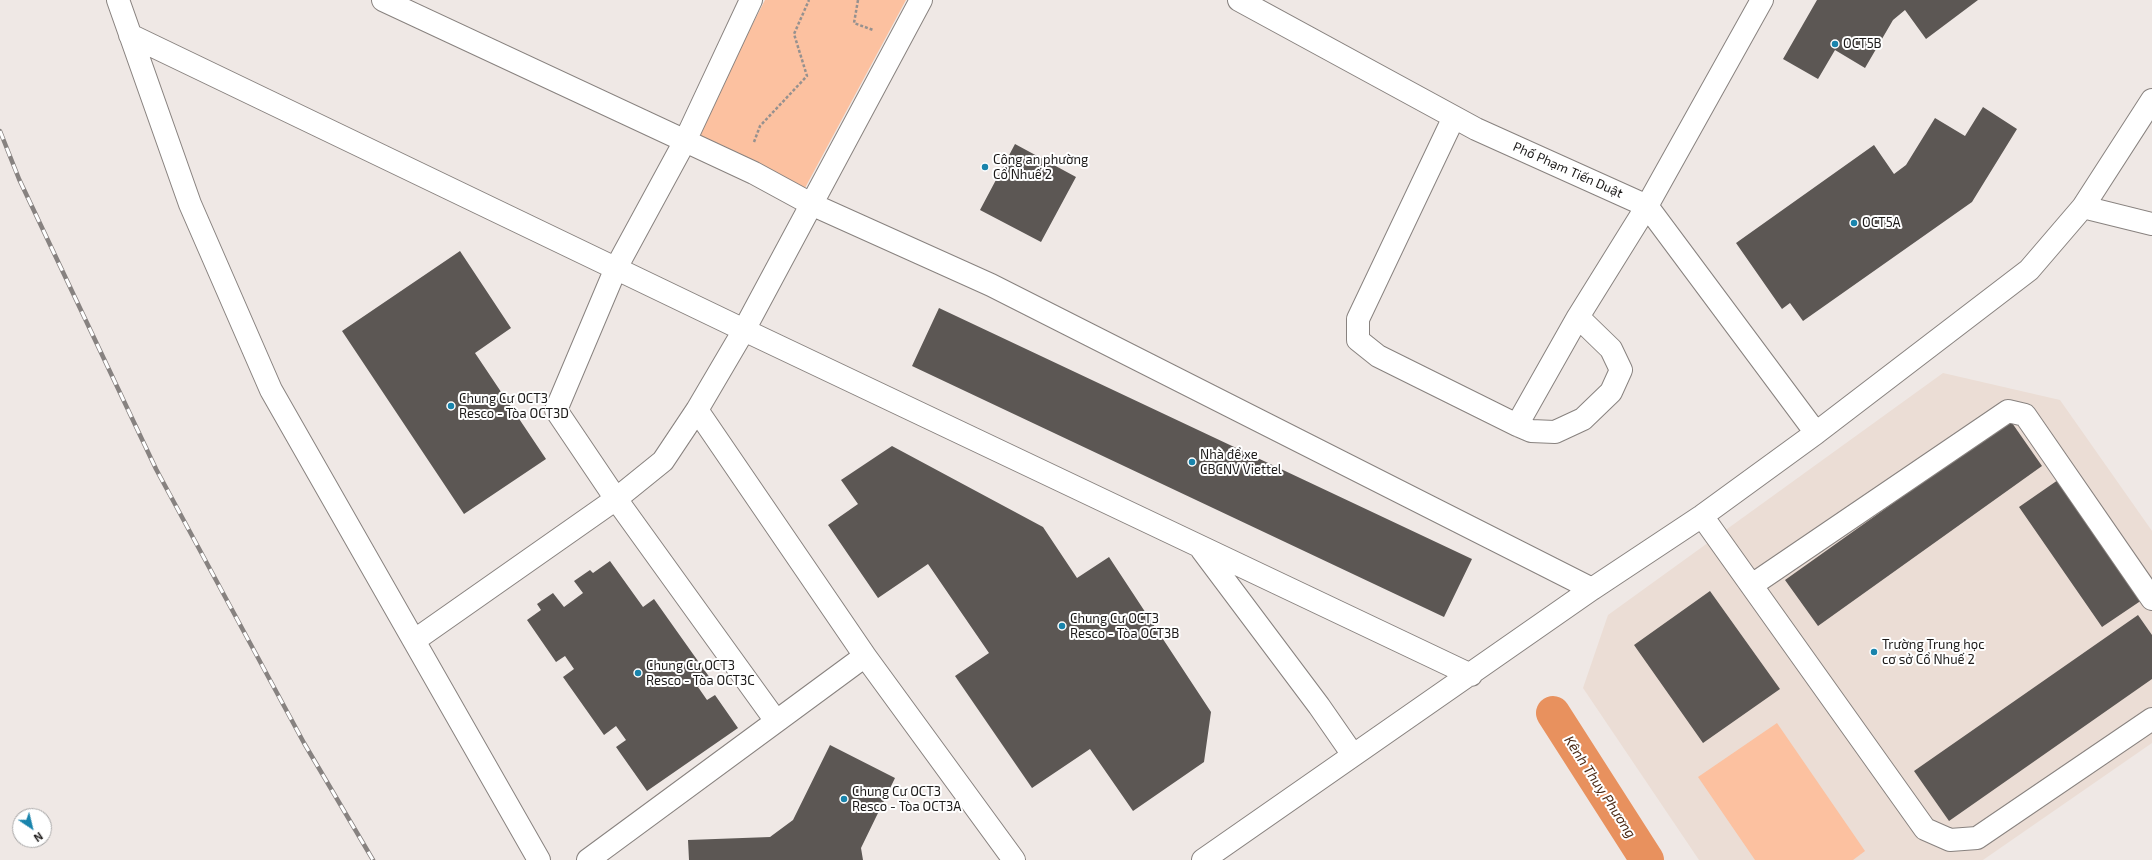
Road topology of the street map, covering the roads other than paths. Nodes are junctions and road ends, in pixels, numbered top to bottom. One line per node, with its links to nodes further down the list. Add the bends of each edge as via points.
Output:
1 (118, 0): 7 (street)
2 (383, 0): 10 (street)
3 (751, 0): 10 (street)
4 (921, 0): 11 (street)
5 (1240, 0): 9 (street, Phố Phạm Tiến Duật)
6 (1762, 0): 12 (street)
7 (130, 35): 15 (street); 27 (street, via 190,204 271,390)
8 (2152, 100): 13 (street)
9 (1454, 117): 12 (street, Phố Phạm Tiến Duật); 19 (street, via 1358,319 1358,340 1378,356)
10 (685, 141): 11 (street); 15 (street)
11 (812, 204): 17 (street); 25 (street, via 992,284)
12 (1647, 206): 16 (street); 20 (street, Phố Phạm Tiến Duật)
13 (2083, 207): 14 (street); 20 (street, via 2029,270)
14 (2152, 224)
15 (616, 268): 17 (street); 21 (street, via 556,410)
16 (1578, 317): 19 (street); 19 (street, via 1611,349 1621,370 1612,392 1583,419 1554,432 1531,431)
17 (744, 330): 18 (street); 23 (street)
18 (697, 410): 21 (street, via 663,461); 28 (street)
19 (1517, 425)
20 (1816, 433): 22 (street)
21 (616, 499): 27 (street); 31 (street)
22 (1702, 516): 24 (street); 25 (street)
23 (1201, 547): 29 (street); 32 (street)
24 (1752, 585): 26 (street, via 2008,411 2025,415); 30 (street, via 1925,829 1950,840 1977,838)
25 (1592, 589): 29 (street)
26 (2152, 599)
27 (415, 640): 33 (street)
28 (865, 656): 31 (street); 35 (street)
29 (1471, 675): 32 (street)
30 (2152, 720)
31 (776, 721): 34 (street)
32 (1353, 755): 36 (street)
33 (539, 860)
34 (588, 860)
35 (1014, 860)
36 (1203, 860)

